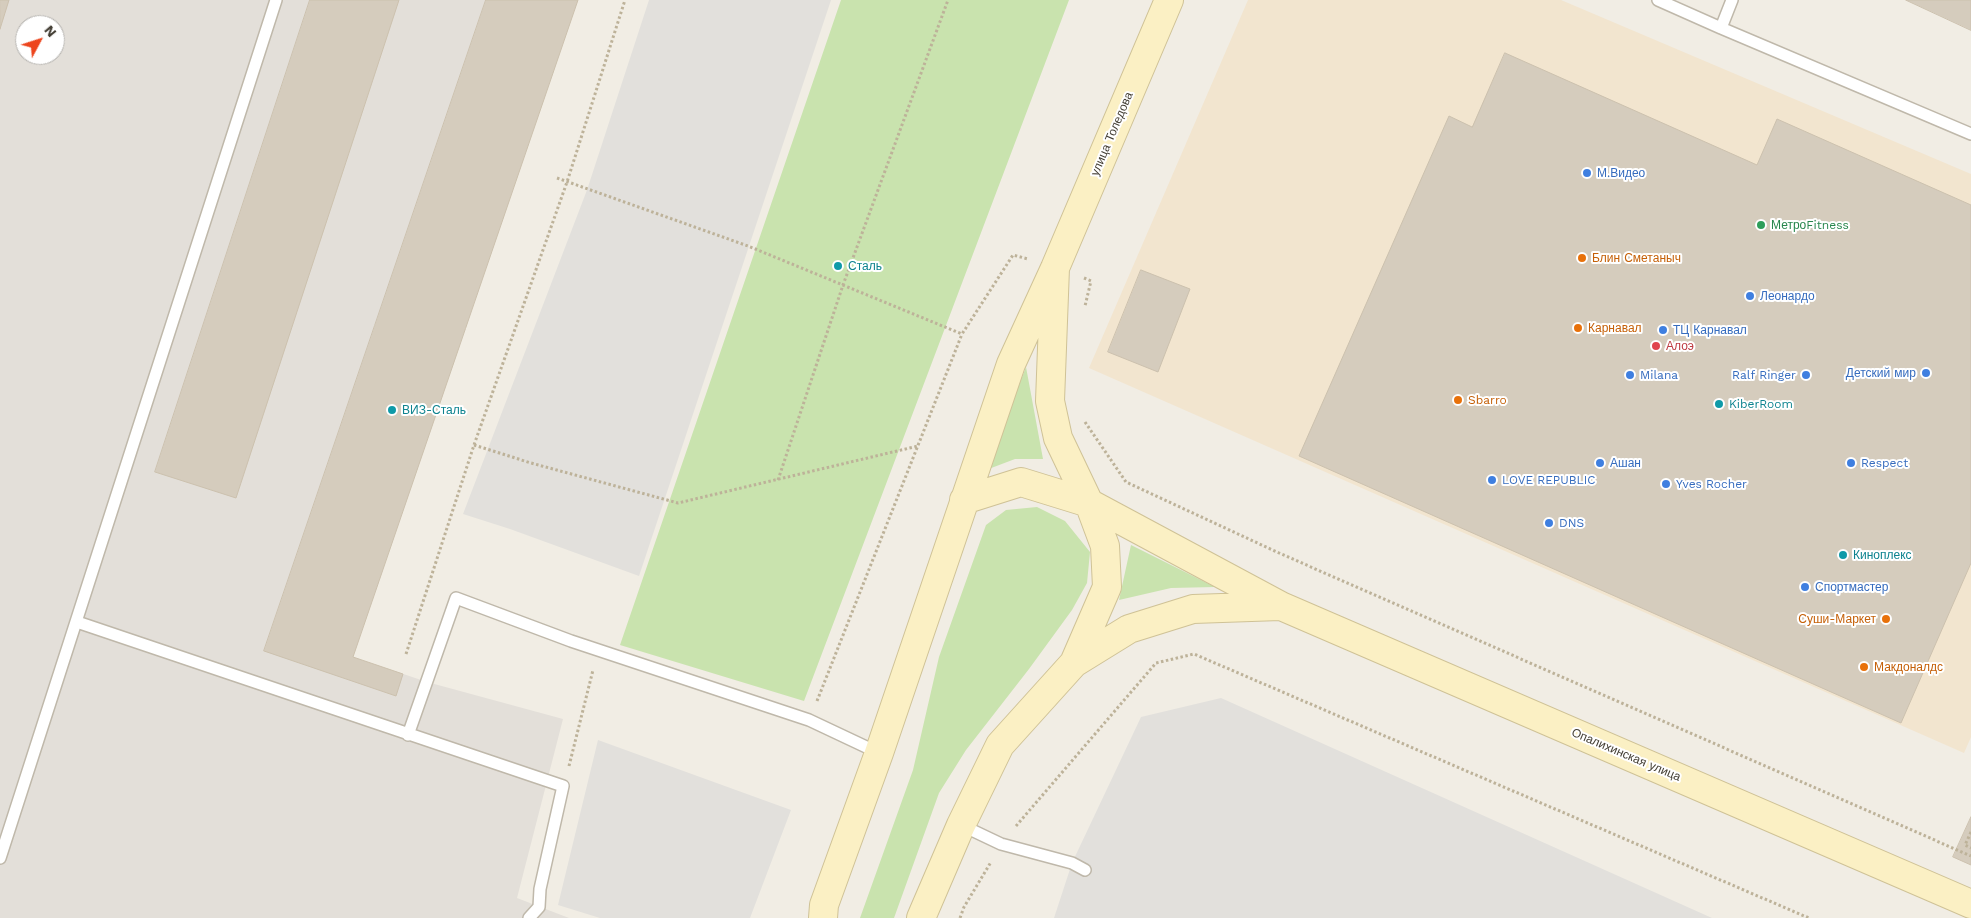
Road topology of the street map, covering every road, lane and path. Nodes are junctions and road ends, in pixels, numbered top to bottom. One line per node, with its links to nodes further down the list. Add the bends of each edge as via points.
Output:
1 (276, 0): 22 (lane)
2 (625, 0): 10 (path)
3 (948, 0): 12 (path)
4 (1169, 0): 11 (street, улица Толедова)
5 (1658, 0): 7 (lane)
6 (1732, 0): 7 (lane)
7 (1721, 28): 8 (lane)
8 (1971, 134)
9 (557, 178): 10 (path)
10 (567, 182): 12 (path, via 748,246); 16 (path)
11 (1056, 268): 13 (path, via 1091,281); 14 (path, via 1012,255); 19 (street, улица Толедова, via 1011,364); 20 (street, via 1050,400 1058,438)
12 (843, 285): 14 (path); 18 (path)
13 (1084, 310)
14 (962, 334): 17 (path)
15 (1084, 420): 34 (path, via 1126,482 1279,553)
16 (474, 445): 18 (path, via 678,503); 24 (path)
17 (918, 446): 18 (path); 26 (path)
18 (778, 480)
19 (964, 500): 20 (street, Опалихинская улица, via 1021,482); 28 (street, улица Толедова)
20 (1089, 503): 21 (street, Опалихинская улица); 25 (street, via 1105,546 1107,588)
21 (1281, 606): 25 (street, via 1193,609 1129,629); 37 (street, Опалихинская улица)
22 (77, 622): 27 (lane); 35 (lane)
23 (598, 650): 26 (lane); 27 (lane, via 456,598); 29 (path)
24 (406, 654)
25 (1074, 663): 30 (street, via 1000,745)
26 (809, 720): 28 (lane)
27 (408, 735): 29 (lane)
28 (880, 753): 39 (street, улица Толедова, via 824,906)
29 (563, 786): 38 (lane, via 540,889 539,907)
30 (961, 825): 32 (lane); 40 (street)
31 (1971, 832): 33 (path, via 1965,845)
32 (1001, 844): 36 (lane, via 1072,863); 41 (path); 42 (path, via 1156,663 1194,654)
33 (1971, 848)
34 (1971, 856)
35 (0, 858)
36 (1085, 870)
37 (1971, 904)
38 (529, 918)
39 (823, 918)
40 (921, 918)
41 (960, 918)
42 (1809, 918)

